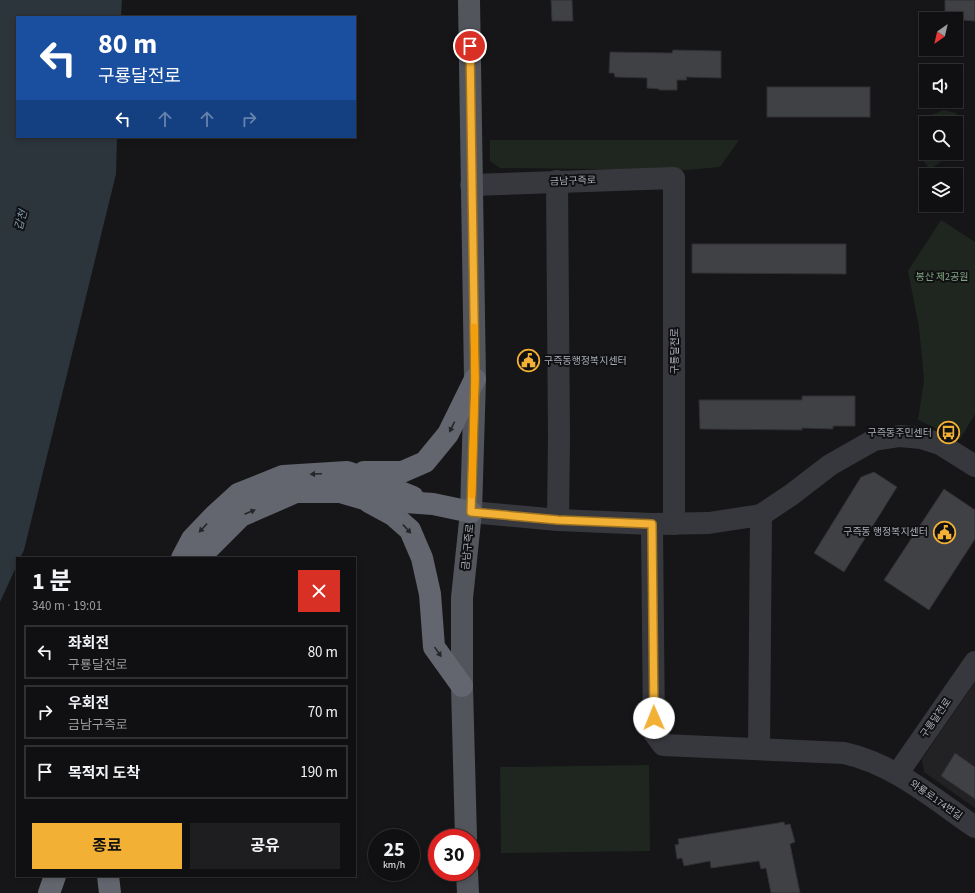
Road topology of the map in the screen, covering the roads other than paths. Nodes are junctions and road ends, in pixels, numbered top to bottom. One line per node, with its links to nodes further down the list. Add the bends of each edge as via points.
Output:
1 (469, 0): 4 (main road, 금남구즉로)
2 (674, 178): 3 (street, 금남구즉로); 14 (street, 구룡달전로)
3 (557, 181): 4 (street, 금남구즉로); 12 (street)
4 (471, 185): 5 (main road, 금남구즉로)
5 (475, 379): 7 (highway, one-way to 7, via 448,434 425,462 402,472); 10 (main road, 금남구즉로)
6 (975, 466): 11 (street, via 940,444 921,438 900,436 874,440 830,465)
7 (347, 472): 9 (highway); 15 (highway, one-way to 15, via 283,476 238,494 192,539)
8 (364, 499): 9 (highway); 16 (highway, one-way to 8, via 240,516 296,492 340,492); 18 (highway, one-way to 18, via 393,515 410,530 422,558 430,594 434,647)
9 (433, 504): 10 (highway)
10 (471, 512): 12 (street); 18 (main road, 금남구즉로, via 462,598)
11 (761, 515): 14 (street); 19 (street)
12 (558, 520): 13 (street)
13 (652, 524): 14 (street); 19 (street, 와룡로174번길, via 654,733 663,745)
14 (674, 524)
15 (183, 557)
16 (203, 557)
17 (975, 662): 20 (street, 구룡달전로)
18 (462, 686): 22 (main road, 금남구즉로)
19 (759, 749): 20 (street, 와룡로174번길, via 844,753 864,757)
20 (898, 773): 21 (street, 와룡로174번길)
21 (975, 827)
22 (466, 829)
23 (55, 877): 26 (highway)
24 (108, 877): 27 (highway)
25 (467, 881): 28 (main road)
26 (49, 893)
27 (110, 893)
28 (468, 893)

